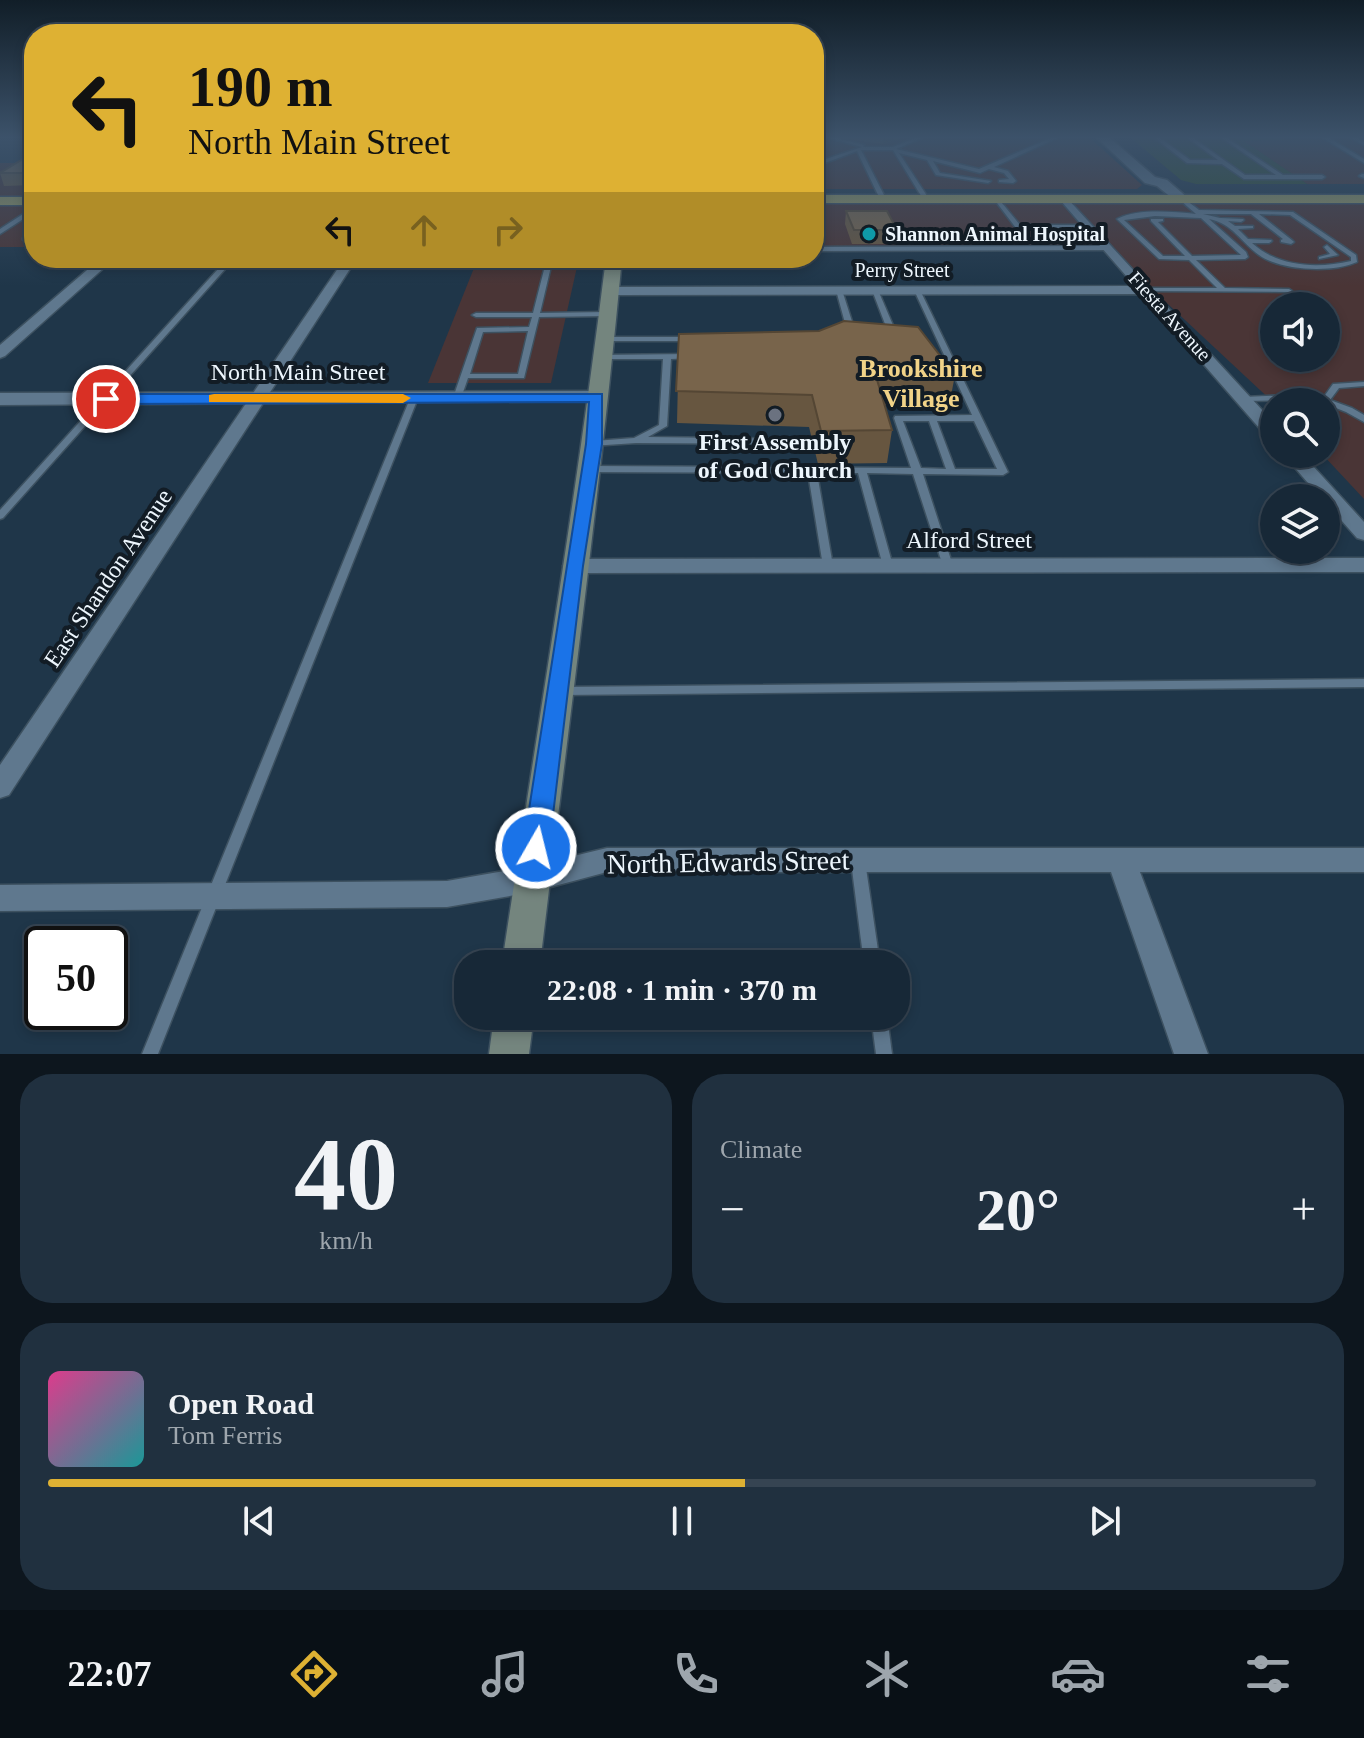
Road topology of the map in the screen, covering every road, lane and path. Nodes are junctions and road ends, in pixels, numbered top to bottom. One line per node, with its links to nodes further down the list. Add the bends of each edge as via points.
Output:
1 (877, 187): 5 (lane)
2 (919, 187): 6 (lane)
3 (1167, 187): 9 (street)
4 (824, 199): 5 (highway)
5 (883, 199): 6 (highway)
6 (926, 199): 7 (highway)
7 (997, 199): 8 (highway); 22 (lane, via 1018,227)
8 (1065, 199): 9 (highway); 22 (street, Fiesta Avenue)
9 (1182, 199): 10 (highway); 13 (lane)
10 (1364, 199)
11 (0, 201): 12 (highway)
12 (24, 201)
13 (1197, 212): 14 (lane); 17 (lane)
14 (1252, 212): 15 (lane); 25 (lane)
15 (1280, 212): 19 (lane); 34 (lane, via 1300,216 1354,256 1354,262)
16 (24, 216): 26 (lane)
17 (1204, 217): 18 (lane); 20 (lane); 35 (lane, via 1245,257)
18 (1187, 218): 35 (lane, via 1153,220); 35 (lane, via 1120,219 1155,255)
19 (1289, 218)
20 (1222, 219): 21 (lane); 24 (lane)
21 (1241, 220)
22 (1090, 227): 32 (street, Fiesta Avenue)
23 (1251, 227): 24 (lane)
24 (1231, 228): 27 (lane)
25 (1271, 229)
26 (0, 232)
27 (1240, 235): 28 (lane); 29 (lane)
28 (1260, 235)
29 (1248, 241): 30 (lane); 34 (lane)
30 (1269, 241)
31 (1327, 247): 34 (lane, via 1335,255 1331,258)
32 (1109, 248): 33 (lane); 44 (street, Fiesta Avenue)
33 (824, 249)
34 (1267, 258)
35 (1192, 259): 45 (lane)
36 (98, 268): 62 (street)
37 (223, 268): 72 (lane)
38 (344, 268): 73 (street, East Shandon Avenue)
39 (548, 268): 50 (lane)
40 (613, 268): 46 (main road)
41 (839, 290): 42 (street, Perry Street); 46 (street, Perry Street); 53 (lane)
42 (875, 290): 43 (street, Perry Street); 56 (lane)
43 (917, 290): 44 (street, Perry Street); 59 (lane)
44 (1146, 290): 45 (lane); 74 (street, Fiesta Avenue)
45 (1223, 290): 47 (lane)
46 (610, 291): 48 (main road)
47 (1289, 291)
48 (607, 314): 50 (lane); 61 (main road)
49 (476, 315): 50 (lane)
50 (536, 315): 51 (lane)
51 (533, 329): 65 (lane, via 480,330); 65 (lane, via 521,376)
52 (698, 339): 61 (lane)
53 (854, 340): 54 (lane); 60 (lane)
54 (867, 340)
55 (881, 340): 56 (lane)
56 (895, 340): 57 (lane)
57 (910, 340)
58 (925, 340): 59 (lane)
59 (940, 340): 78 (lane)
60 (840, 342)
61 (603, 348): 64 (lane); 68 (main road)
62 (0, 353)
63 (697, 355): 64 (lane)
64 (667, 356): 81 (lane, via 663,426)
65 (465, 376): 70 (lane)
66 (1364, 384): 67 (lane)
67 (1335, 388)
68 (597, 397): 70 (street, North Main Street); 83 (main road)
69 (414, 398): 70 (street, North Main Street); 73 (street, North Main Street); 103 (lane)
70 (457, 398)
71 (0, 399): 72 (street, North Main Street)
72 (106, 399): 73 (street, North Main Street); 89 (lane)
73 (259, 399): 98 (street, East Shandon Avenue)
74 (1243, 399): 75 (lane); 79 (street, Fiesta Avenue)
75 (1260, 399)
76 (1340, 402): 80 (lane)
77 (932, 418): 78 (lane); 87 (lane, via 898,418); 88 (lane)
78 (977, 418): 88 (lane, via 1003,472)
79 (1260, 418)
80 (1364, 419)
81 (636, 440): 82 (lane); 83 (lane)
82 (804, 442)
83 (592, 456): 85 (lane); 92 (main road)
84 (1305, 468): 90 (street)
85 (812, 471): 86 (lane); 93 (lane)
86 (862, 471): 87 (lane); 94 (lane)
87 (917, 471): 88 (lane); 95 (lane)
88 (951, 471)
89 (0, 516)
90 (1364, 534)
91 (1364, 565): 95 (street, Alford Street)
92 (574, 566): 93 (street, Alford Street); 97 (main road)
93 (828, 566): 94 (street, Alford Street)
94 (888, 566): 95 (street, Alford Street)
95 (948, 566)
96 (1364, 683): 97 (lane)
97 (557, 691): 102 (main road)
98 (0, 787)
99 (1121, 859): 100 (street, North Edwards Street); 101 (street, North Edwards Street); 112 (street)
100 (858, 860): 102 (street, North Edwards Street, via 607,860); 106 (lane)
101 (1364, 860)
102 (532, 879): 103 (street, North Edwards Street, via 447,894); 105 (main road)
103 (215, 896): 104 (street, North Edwards Street); 109 (lane)
104 (0, 898)
105 (523, 950)
106 (870, 950)
107 (512, 1030): 110 (main road)
108 (881, 1030): 111 (lane)
109 (150, 1054)
110 (509, 1054)
111 (884, 1054)
112 (1191, 1054)

